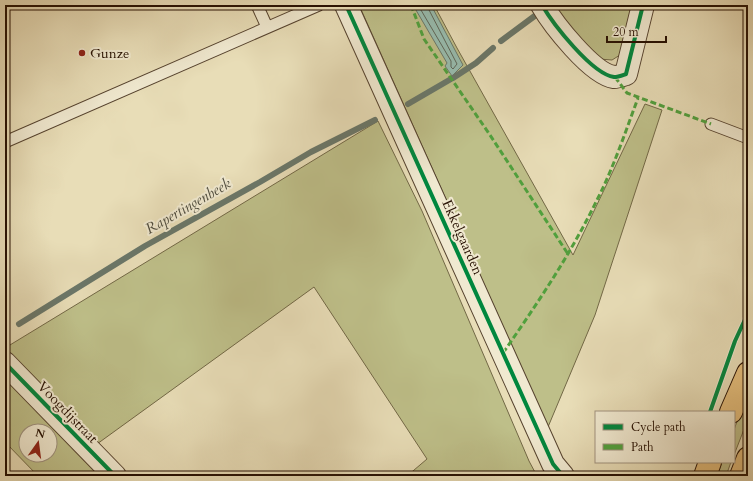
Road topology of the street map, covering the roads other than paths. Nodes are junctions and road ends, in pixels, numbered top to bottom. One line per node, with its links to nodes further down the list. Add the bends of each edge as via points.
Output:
1 (257, 5): 6 (lane)
2 (319, 5): 6 (lane)
3 (346, 5): 16 (street, Ekkelgaarden, via 553,464)
4 (542, 5): 5 (street, via 550,19 584,58 604,74 615,77 626,74)
5 (643, 5)
6 (267, 27): 9 (lane)
7 (710, 124): 8 (lane)
8 (748, 138)
9 (5, 142)
10 (5, 363): 15 (street, Voogdijstraat)
11 (748, 374): 12 (main road)
12 (731, 411)
13 (748, 458): 18 (main road)
14 (710, 463): 17 (main road)
15 (115, 476)
16 (563, 476)
17 (705, 476)
18 (741, 476)

